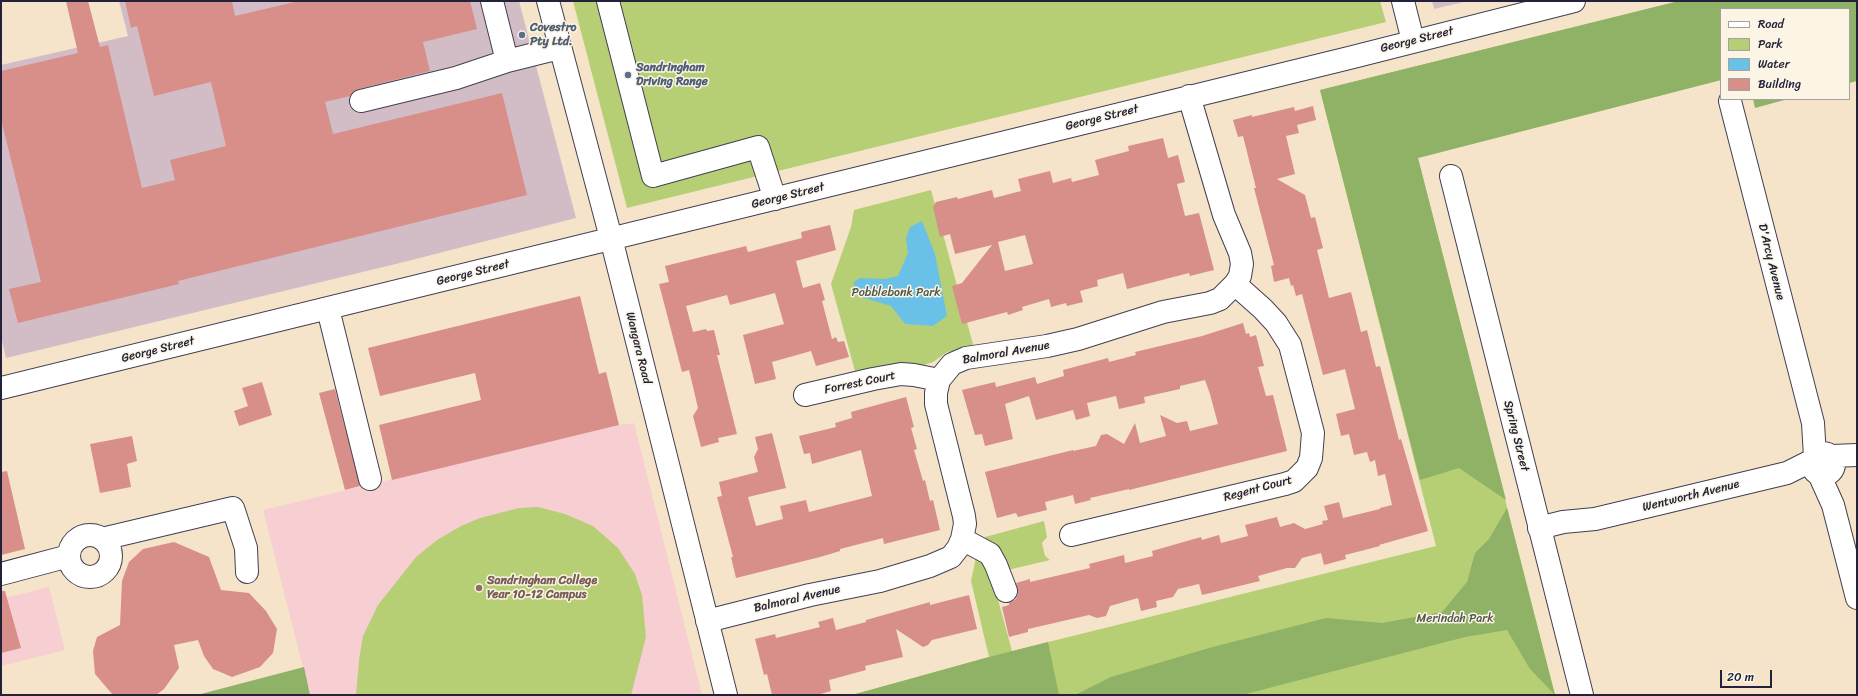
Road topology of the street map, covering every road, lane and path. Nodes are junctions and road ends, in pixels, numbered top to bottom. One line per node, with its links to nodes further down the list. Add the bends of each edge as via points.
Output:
1 (492, 1): 8 (street)
2 (548, 1): 7 (street, Wangara Road)
3 (608, 1): 13 (street, via 653,176 758,147)
4 (1403, 1): 6 (street)
5 (1574, 1): 6 (street, George Street)
6 (1413, 41): 9 (street, George Street)
7 (560, 48): 8 (street); 14 (street, Wangara Road)
8 (507, 61): 11 (street, via 456,78)
9 (1189, 96): 13 (street, George Street); 15 (street, Balmoral Avenue, via 1224,215 1240,254 1242,264 1240,276)
10 (1730, 101): 21 (street, D'Arcy Avenue)
11 (361, 102)
12 (1451, 176): 23 (street, Spring Street)
13 (776, 199): 14 (street, George Street)
14 (611, 238): 16 (street, George Street); 32 (street, Wangara Road)
15 (1235, 284): 17 (street, Balmoral Avenue, via 1220,299 1210,303 1163,312 1110,330 1047,346 966,358 952,364); 24 (street, Regent Court, via 1276,323 1290,345 1313,433 1312,458 1307,468 1294,481 1285,484)
16 (328, 309): 18 (street, George Street); 22 (street)
17 (939, 380): 19 (street, Forrest Court, via 900,374); 26 (street, Balmoral Avenue, via 936,404 964,516)
18 (1, 388)
19 (805, 395)
20 (1857, 455): 21 (street, Wentworth Avenue)
21 (1823, 464): 23 (street, Wentworth Avenue, via 1595,519 1565,531); 31 (street, D'Arcy Avenue)
22 (370, 479)
23 (1541, 532): 34 (street, Spring Street)
24 (1071, 535)
25 (102, 539): 27 (street, via 89,535 79,538 73,542); 27 (street, via 110,554 110,561 102,573 93,577 79,574 73,569); 28 (street, via 233,508 246,548)
26 (962, 539): 30 (street, via 990,554); 32 (street, Balmoral Avenue, via 951,556 930,566 880,581 810,595)
27 (69, 556): 29 (street)
28 (247, 572)
29 (1, 574)
30 (1006, 591)
31 (1857, 598)
32 (707, 622): 33 (street, Wangara Road)
33 (726, 695)
34 (1582, 695)

